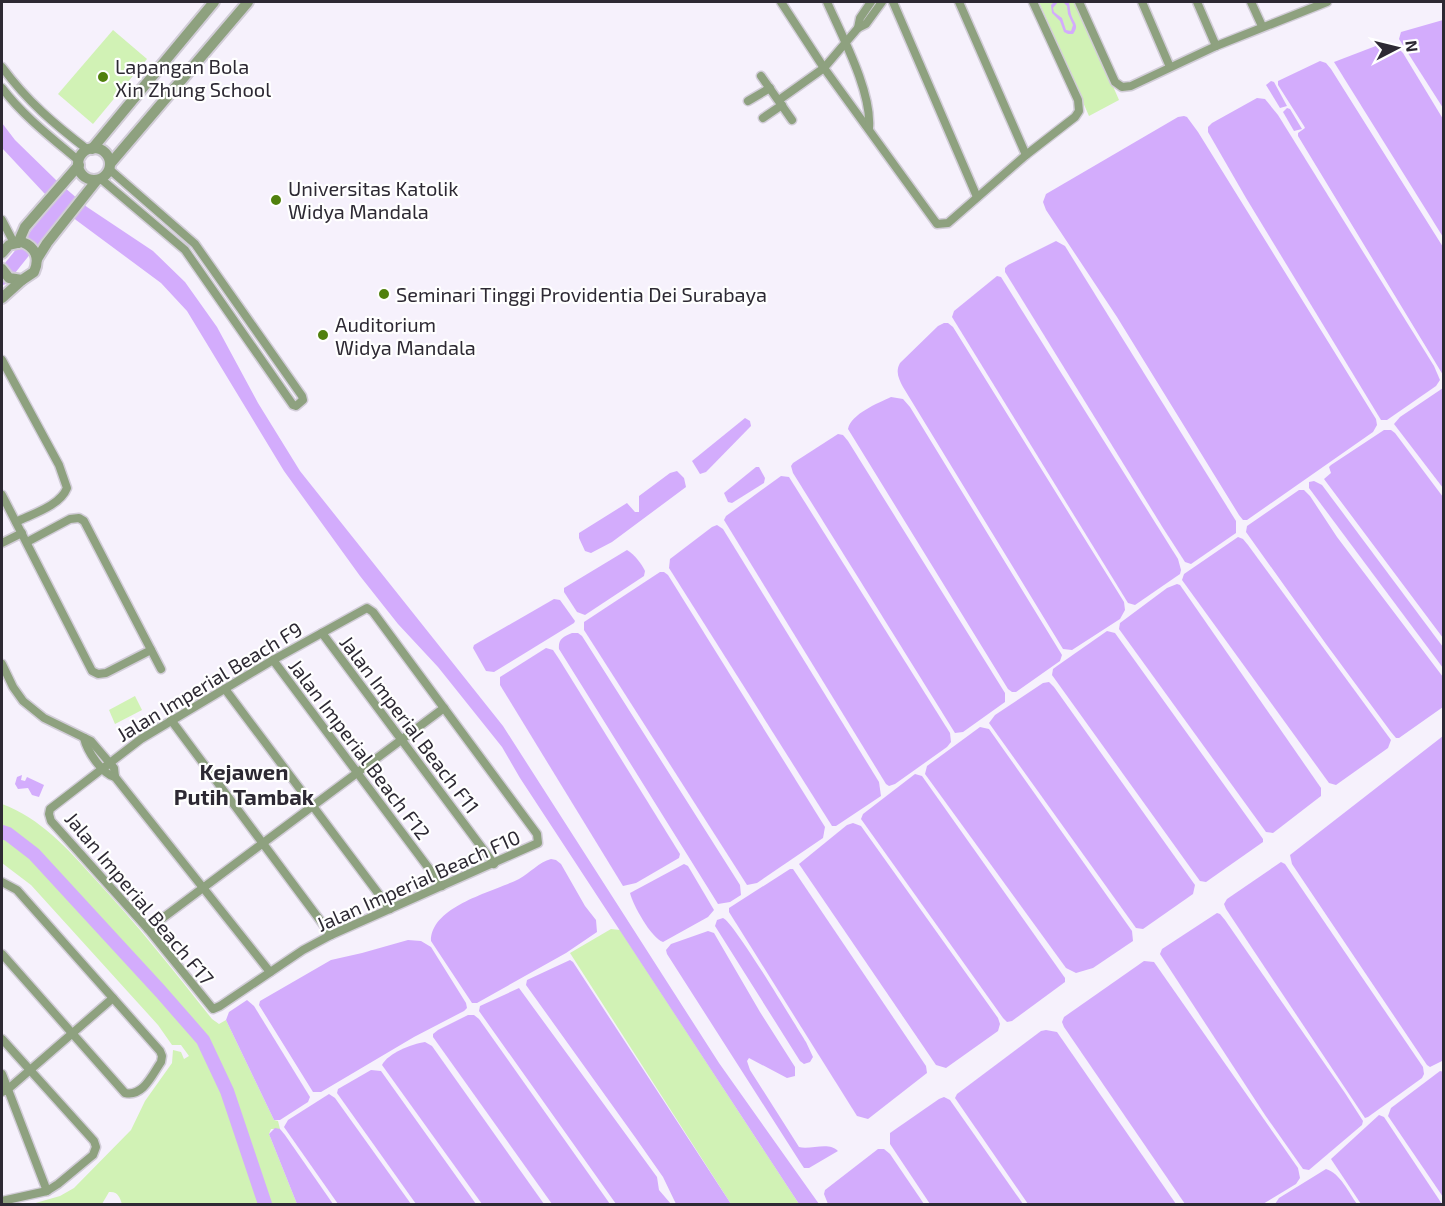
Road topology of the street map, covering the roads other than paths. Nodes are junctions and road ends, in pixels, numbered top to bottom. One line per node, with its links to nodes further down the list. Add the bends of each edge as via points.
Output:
1 (214, 2): 31 (street)
2 (248, 2): 34 (street)
3 (781, 2): 22 (street)
4 (827, 2): 18 (street)
5 (871, 2): 17 (street)
6 (882, 2): 17 (street, via 866,24)
7 (892, 2): 36 (street)
8 (959, 2): 32 (street)
9 (1034, 2): 32 (street, via 1079,109 1075,117)
10 (1079, 2): 21 (street, via 1118,85 1131,86)
11 (1142, 2): 21 (street)
12 (1197, 2): 19 (street)
13 (1251, 2): 16 (street)
14 (1327, 2): 15 (street)
15 (1307, 5): 16 (street)
16 (1262, 26): 19 (street)
17 (858, 28): 18 (street)
18 (845, 43): 22 (street); 30 (street, via 867,99)
19 (1216, 46): 21 (street)
20 (2, 67): 31 (street, via 21,93)
21 (1170, 67)
22 (824, 68): 27 (street); 30 (street)
23 (762, 76): 25 (street)
24 (2, 88): 33 (street)
25 (770, 88): 26 (street); 27 (street)
26 (748, 101)
27 (780, 103): 28 (street); 29 (street)
28 (764, 118)
29 (792, 120)
30 (869, 128): 36 (street, via 937,224 948,223)
31 (90, 150): 33 (street); 34 (street, via 105,153)
32 (1026, 155): 36 (street)
33 (79, 163): 35 (street, via 85,177); 38 (street)
34 (110, 167): 35 (street); 43 (street, via 195,243)
35 (99, 179): 40 (street); 44 (street, via 185,250)
36 (977, 197)
37 (2, 220): 38 (street)
38 (16, 243): 39 (street); 40 (street, via 27,244)
39 (2, 249)
40 (37, 259): 42 (street, via 33,272)
41 (2, 269): 42 (street, via 9,278)
42 (22, 280): 45 (street)
43 (226, 288): 44 (street); 44 (street, via 302,396 296,406)
44 (217, 295)
45 (2, 298)
46 (2, 360): 47 (street)
47 (5, 377): 49 (street, via 59,465 67,488 56,501)
48 (2, 495): 49 (street)
49 (16, 522): 50 (street)
50 (22, 532): 51 (street); 52 (street)
51 (27, 542): 55 (street, via 70,519 84,521); 55 (street, via 92,671 106,674)
52 (2, 543)
53 (361, 610): 54 (street, Jalan Imperial Beach F9); 60 (street, Jalan Imperial Beach F10, via 373,612)
54 (322, 633): 56 (street, Jalan Imperial Beach F9); 62 (street, Jalan Imperial Beach F11)
55 (151, 650): 58 (street)
56 (273, 660): 59 (street, Jalan Imperial Beach F9); 64 (street, Jalan Imperial Beach F12)
57 (2, 664): 63 (street, via 13,687 34,712 91,741)
58 (161, 669)
59 (225, 689): 61 (street, Jalan Imperial Beach F9); 65 (street)
60 (444, 708): 62 (street); 68 (street, Jalan Imperial Beach F10, via 538,837 535,846)
61 (171, 720): 63 (street, Jalan Imperial Beach F9); 67 (street)
62 (402, 740): 64 (street); 68 (street, Jalan Imperial Beach F11)
63 (106, 765): 66 (street, Jalan Imperial Beach F9); 71 (street, via 114,768 115,777)
64 (358, 773): 65 (street); 70 (street, Jalan Imperial Beach F12)
65 (312, 807): 67 (street); 72 (street)
66 (50, 809): 73 (street, Jalan Imperial Beach F17, via 51,821)
67 (264, 842): 71 (street); 74 (street)
68 (494, 864): 70 (street, Jalan Imperial Beach F10)
69 (2, 882): 77 (street, via 17,890)
70 (442, 886): 72 (street, Jalan Imperial Beach F10)
71 (203, 888): 73 (street); 76 (street)
72 (390, 909): 74 (street, Jalan Imperial Beach F10)
73 (148, 929): 78 (street, Jalan Imperial Beach F17)
74 (332, 934): 76 (street, Jalan Imperial Beach F10)
75 (2, 954): 79 (street)
76 (270, 972): 78 (street, Jalan Imperial Beach F10, via 215,1009)
77 (113, 998): 79 (street); 79 (street, via 162,1056 139,1092 125,1093)
78 (211, 1007)
79 (72, 1034): 81 (street)
80 (2, 1039): 81 (street)
81 (31, 1070): 83 (street); 84 (street, via 96,1147 93,1155)
82 (2, 1074): 83 (street)
83 (4, 1091): 84 (street)
84 (47, 1191): 85 (street)
85 (2, 1201)

